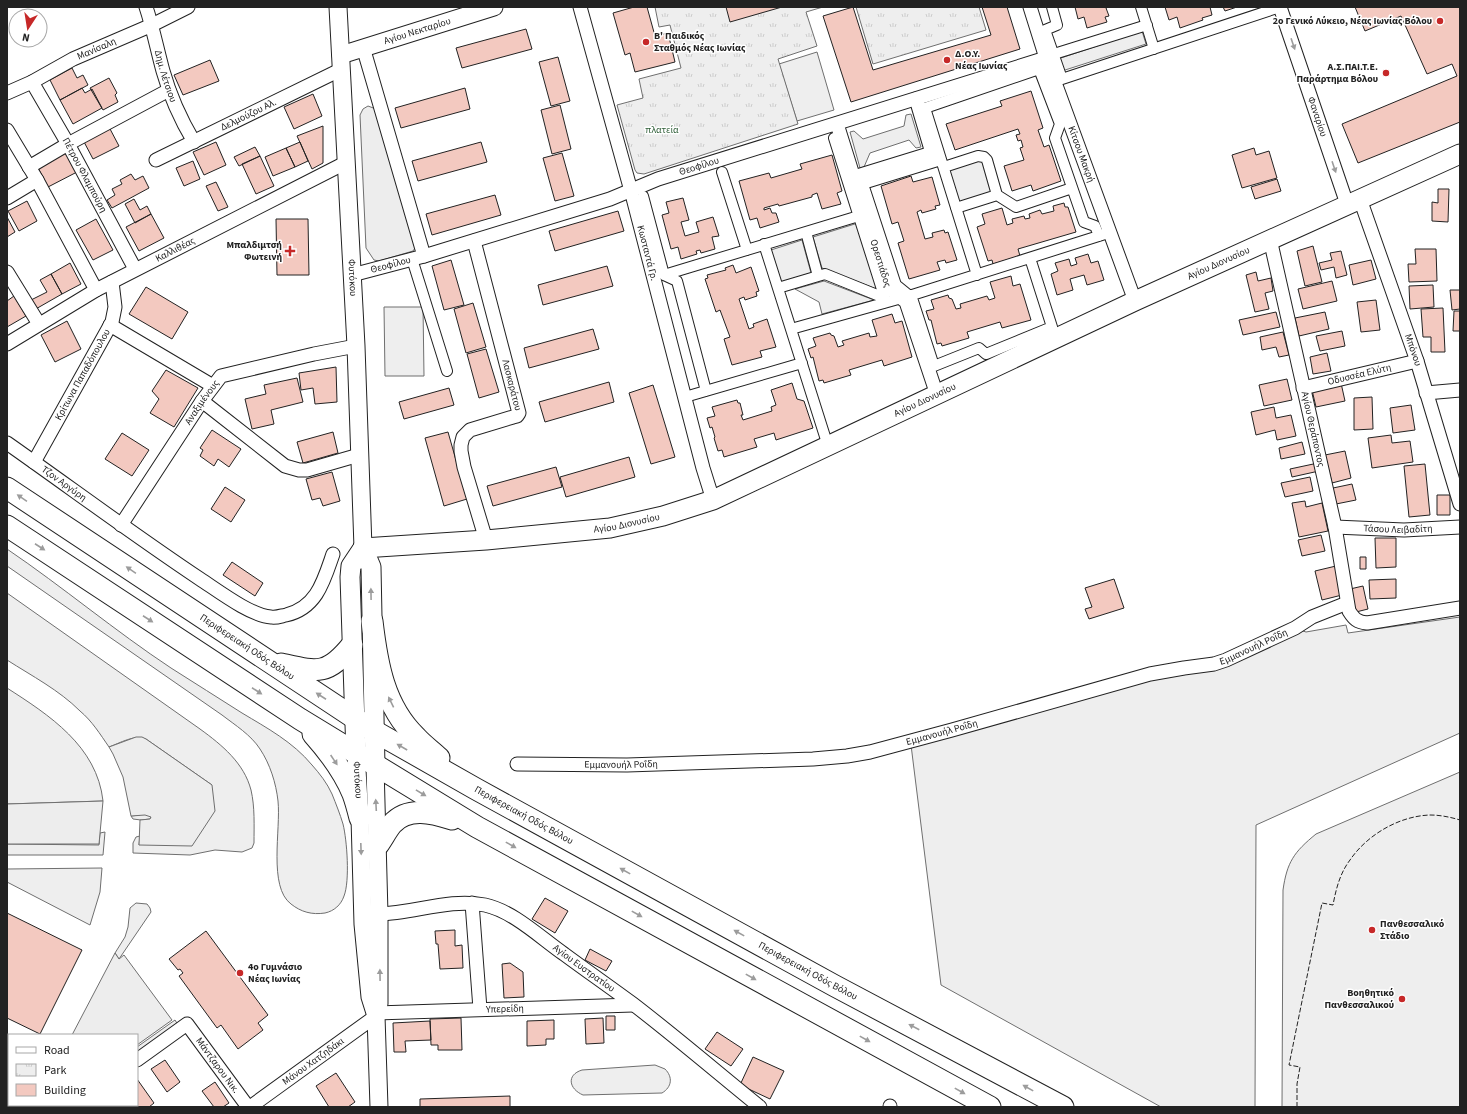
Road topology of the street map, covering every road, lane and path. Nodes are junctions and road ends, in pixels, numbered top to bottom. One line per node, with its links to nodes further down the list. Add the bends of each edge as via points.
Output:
1 (146, 7): 11 (street, Δημ. Λέτσιου)
2 (188, 7): 11 (street, Μανίσαλη)
3 (338, 7): 15 (street, Φυτόκου)
4 (494, 7): 12 (street, Αγίου Νεκταρίου)
5 (580, 7): 34 (street, Κωσταντά Γρ.)
6 (1030, 7): 14 (street, Κίτσου Μακρή)
7 (1052, 7): 14 (street, via 1057,25 1045,30)
8 (1141, 7): 10 (street)
9 (1280, 7): 13 (street); 37 (street, Φαναρίου, one-way to 37)
10 (1147, 24): 13 (street); 14 (street)
11 (152, 25): 16 (street, Μανίσαλη, via 73,59); 17 (street, Δημ. Λέτσιου)
12 (363, 48): 15 (street, Αγίου Νεκταρίου); 46 (street)
13 (1154, 49): 14 (street, via 1062,79)
14 (1050, 56): 19 (street, Θεοφίλου); 41 (street, Κίτσου Μακρή)
15 (341, 62): 23 (street, Δελμούζου Αλ.); 27 (street, Φυτόκου)
16 (32, 82): 18 (street, Μανίσαλη); 24 (street, Πέτρου Φλαμπούρη)
17 (169, 90): 23 (street, Δημ. Λέτσιου); 24 (street)
18 (7, 93)
19 (916, 99): 20 (street, Θεοφίλου); 31 (street, via 932,153)
20 (837, 124): 31 (street, Ορεστιάδος); 34 (street, Θεοφίλου, via 658,179)
21 (7, 130): 29 (street)
22 (834, 138): 39 (street)
23 (194, 142): 26 (street, Δελμούζου Αλ.)
24 (68, 144): 29 (street); 48 (street, Πέτρου Φλαμπούρη)
25 (1460, 154): 37 (main road, Αγίου Διονυσίου)
26 (156, 160)
27 (347, 162): 48 (street, Καλλιθέας); 50 (street, Φυτόκου)
28 (942, 164): 33 (street, via 925,108 1040,70 1060,124 1055,138); 35 (street, via 984,157); 38 (street); 39 (street, via 864,184)
29 (29, 167): 32 (street)
30 (722, 172): 45 (street)
31 (854, 177): 39 (street, Ορεστιάδος)
32 (37, 180): 36 (street); 56 (street)
33 (1072, 188): 35 (street, via 1016,207); 41 (street, via 1084,222 1096,226)
34 (637, 193): 43 (street, Θεοφίλου); 51 (street); 74 (street, Κωσταντά Γρ.)
35 (997, 195): 38 (street)
36 (7, 198)
37 (1353, 201): 42 (main road, Αγίου Διονυσίου); 65 (street, Μπόνου)
38 (956, 208): 52 (street)
39 (865, 214): 40 (street); 57 (street, Ορεστιάδος, via 888,287); 59 (street)
40 (806, 232): 44 (street); 53 (street)
41 (1104, 234): 47 (street); 58 (street, Κίτσου Μακρή)
42 (1270, 239): 58 (main road, Αγίου Διονυσίου); 69 (street, Αγίου Θεράποντος)
43 (474, 241): 46 (street, Θεοφίλου); 87 (street, Λασκαράτου, via 518,413 517,416 470,430 464,437 461,451 464,467)
44 (764, 244): 45 (street); 55 (street)
45 (747, 250): 51 (street)
46 (418, 257): 50 (street, Θεοφίλου); 67 (street)
47 (1030, 258): 52 (street); 57 (street, via 1052,327 986,354 979,348 934,366 912,298)
48 (135, 269): 54 (street, Καλλιθέας)
49 (7, 272): 60 (street)
50 (352, 275): 64 (street, Φυτόκου)
51 (664, 275): 71 (street, via 677,281)
52 (977, 275): 57 (street)
53 (818, 276): 55 (street); 59 (street, via 825,274 882,297)
54 (112, 282): 56 (street, Καλλιθέας); 61 (street, Κρίτωνα Παπαδόπουλου, via 114,310)
55 (778, 288): 62 (street)
56 (96, 290): 60 (street, Καλλιθέας)
57 (905, 297): 59 (street); 73 (street, Ορεστιάδος)
58 (1135, 301): 73 (main road, Αγίου Διονυσίου)
59 (885, 303): 62 (street)
60 (39, 324): 63 (street, Καλλιθέας)
61 (110, 324): 68 (street); 79 (street, Κρίτωνα Παπαδόπουλου)
62 (791, 329): 66 (street)
63 (7, 344)
64 (356, 346): 68 (street, Αναξιμένους, via 225,375); 78 (street, Φυτόκου)
65 (1417, 361): 69 (street, Οδυσσέα Ελύτη); 72 (street, Μπόνου)
66 (802, 363): 71 (street); 77 (street)
67 (448, 371)
68 (213, 386): 75 (street, Αναξιμένους)
69 (1303, 388): 85 (street, Αγίου Θεράποντος)
70 (1460, 390): 72 (street)
71 (706, 391): 74 (street)
72 (1426, 393): 82 (street, Μπόνου)
73 (937, 395): 77 (main road, Αγίου Διονυσίου)
74 (685, 397): 81 (street, Κωσταντά Γρ.)
75 (202, 401): 78 (street, via 276,460 292,469 307,470); 83 (street, Αναξιμένους)
76 (7, 443): 79 (street, Τζον Αργύρη)
77 (828, 446): 81 (main road, Αγίου Διονυσίου)
78 (359, 454): 88 (street, Φυτόκου)
79 (34, 462): 83 (street, Τζον Αργύρη)
80 (7, 488): 94 (main road, Περιφερειακή Οδός Βόλου, one-way to 80)
81 (713, 500): 87 (main road, Αγίου Διονυσίου, via 663,516 610,528)
82 (1460, 504)
83 (122, 524): 89 (street, Τζον Αργύρη, via 243,606 272,617 294,613 318,594)
84 (7, 526): 96 (main road, one-way to 96)
85 (1335, 527): 86 (street, Τάσου Λειβαδίτη, via 1404,530); 90 (street, Αγίου Θεράποντος)
86 (1460, 527)
87 (486, 540): 88 (main road, Αγίου Διονυσίου)
88 (363, 548): 92 (main road, Φυτόκου, one-way to 88, via 371,567); 93 (main road, Φυτόκου, via 351,566)
89 (333, 554)
90 (1347, 603): 91 (street, Αγίου Θεράποντος, via 1354,619 1367,623); 99 (street, Εμμανουήλ Ροΐδη, via 1214,664 1150,674 870,752 814,759 627,765)
91 (1460, 608)
92 (372, 621): 97 (main road, Φυτόκου); 101 (main road, one-way to 92, via 415,737 397,714 382,681 375,652)
93 (352, 645): 94 (main road, via 338,661 320,670 310,671); 95 (main road, Φυτόκου)
94 (268, 661): 95 (main road, Περιφερειακή Οδός Βόλου, one-way to 94)
95 (354, 718): 97 (main road, Περιφερειακή Οδός Βόλου); 98 (main road, Φυτόκου)
96 (300, 719): 98 (main road); 102 (main road, one-way to 102, via 343,774 353,794)
97 (374, 731): 100 (main road, Φυτόκου); 101 (main road, Περιφερειακή Οδός Βόλου, one-way to 97)
98 (356, 754): 100 (main road); 102 (street, Φυτόκου)
99 (517, 764)
100 (375, 766): 103 (main road, one-way to 103); 104 (street, Φυτόκου, one-way to 100)
101 (476, 789): 115 (main road, Περιφερειακή Οδός Βόλου, one-way to 101, via 835,986)
102 (360, 818): 109 (street, Φυτόκου, one-way to 109, via 362,924 370,997)
103 (477, 827): 104 (main road, via 432,813 410,813 392,823); 114 (main road, one-way to 114)
104 (378, 845): 106 (street, Φυτόκου)
105 (472, 903): 106 (street, Αγίου Ευστρατίου, via 443,904); 107 (street, Αγίου Ευστρατίου, via 495,908 515,919); 108 (street)
106 (379, 914): 109 (street, Φυτόκου, one-way to 106, via 380,996)
107 (633, 1005): 108 (street, Υπερείδη); 113 (street, Αγίου Ευστρατίου)
108 (480, 1009): 109 (street, Υπερείδη)
109 (376, 1014): 111 (street, Μάνου Χατζηδάκι); 112 (street, Φυτόκου)
110 (138, 1059): 111 (street, Μάντζαρου Νικ., via 187,1024)
111 (249, 1107)
112 (379, 1107)
113 (760, 1107)
114 (990, 1107)
115 (1063, 1107)

